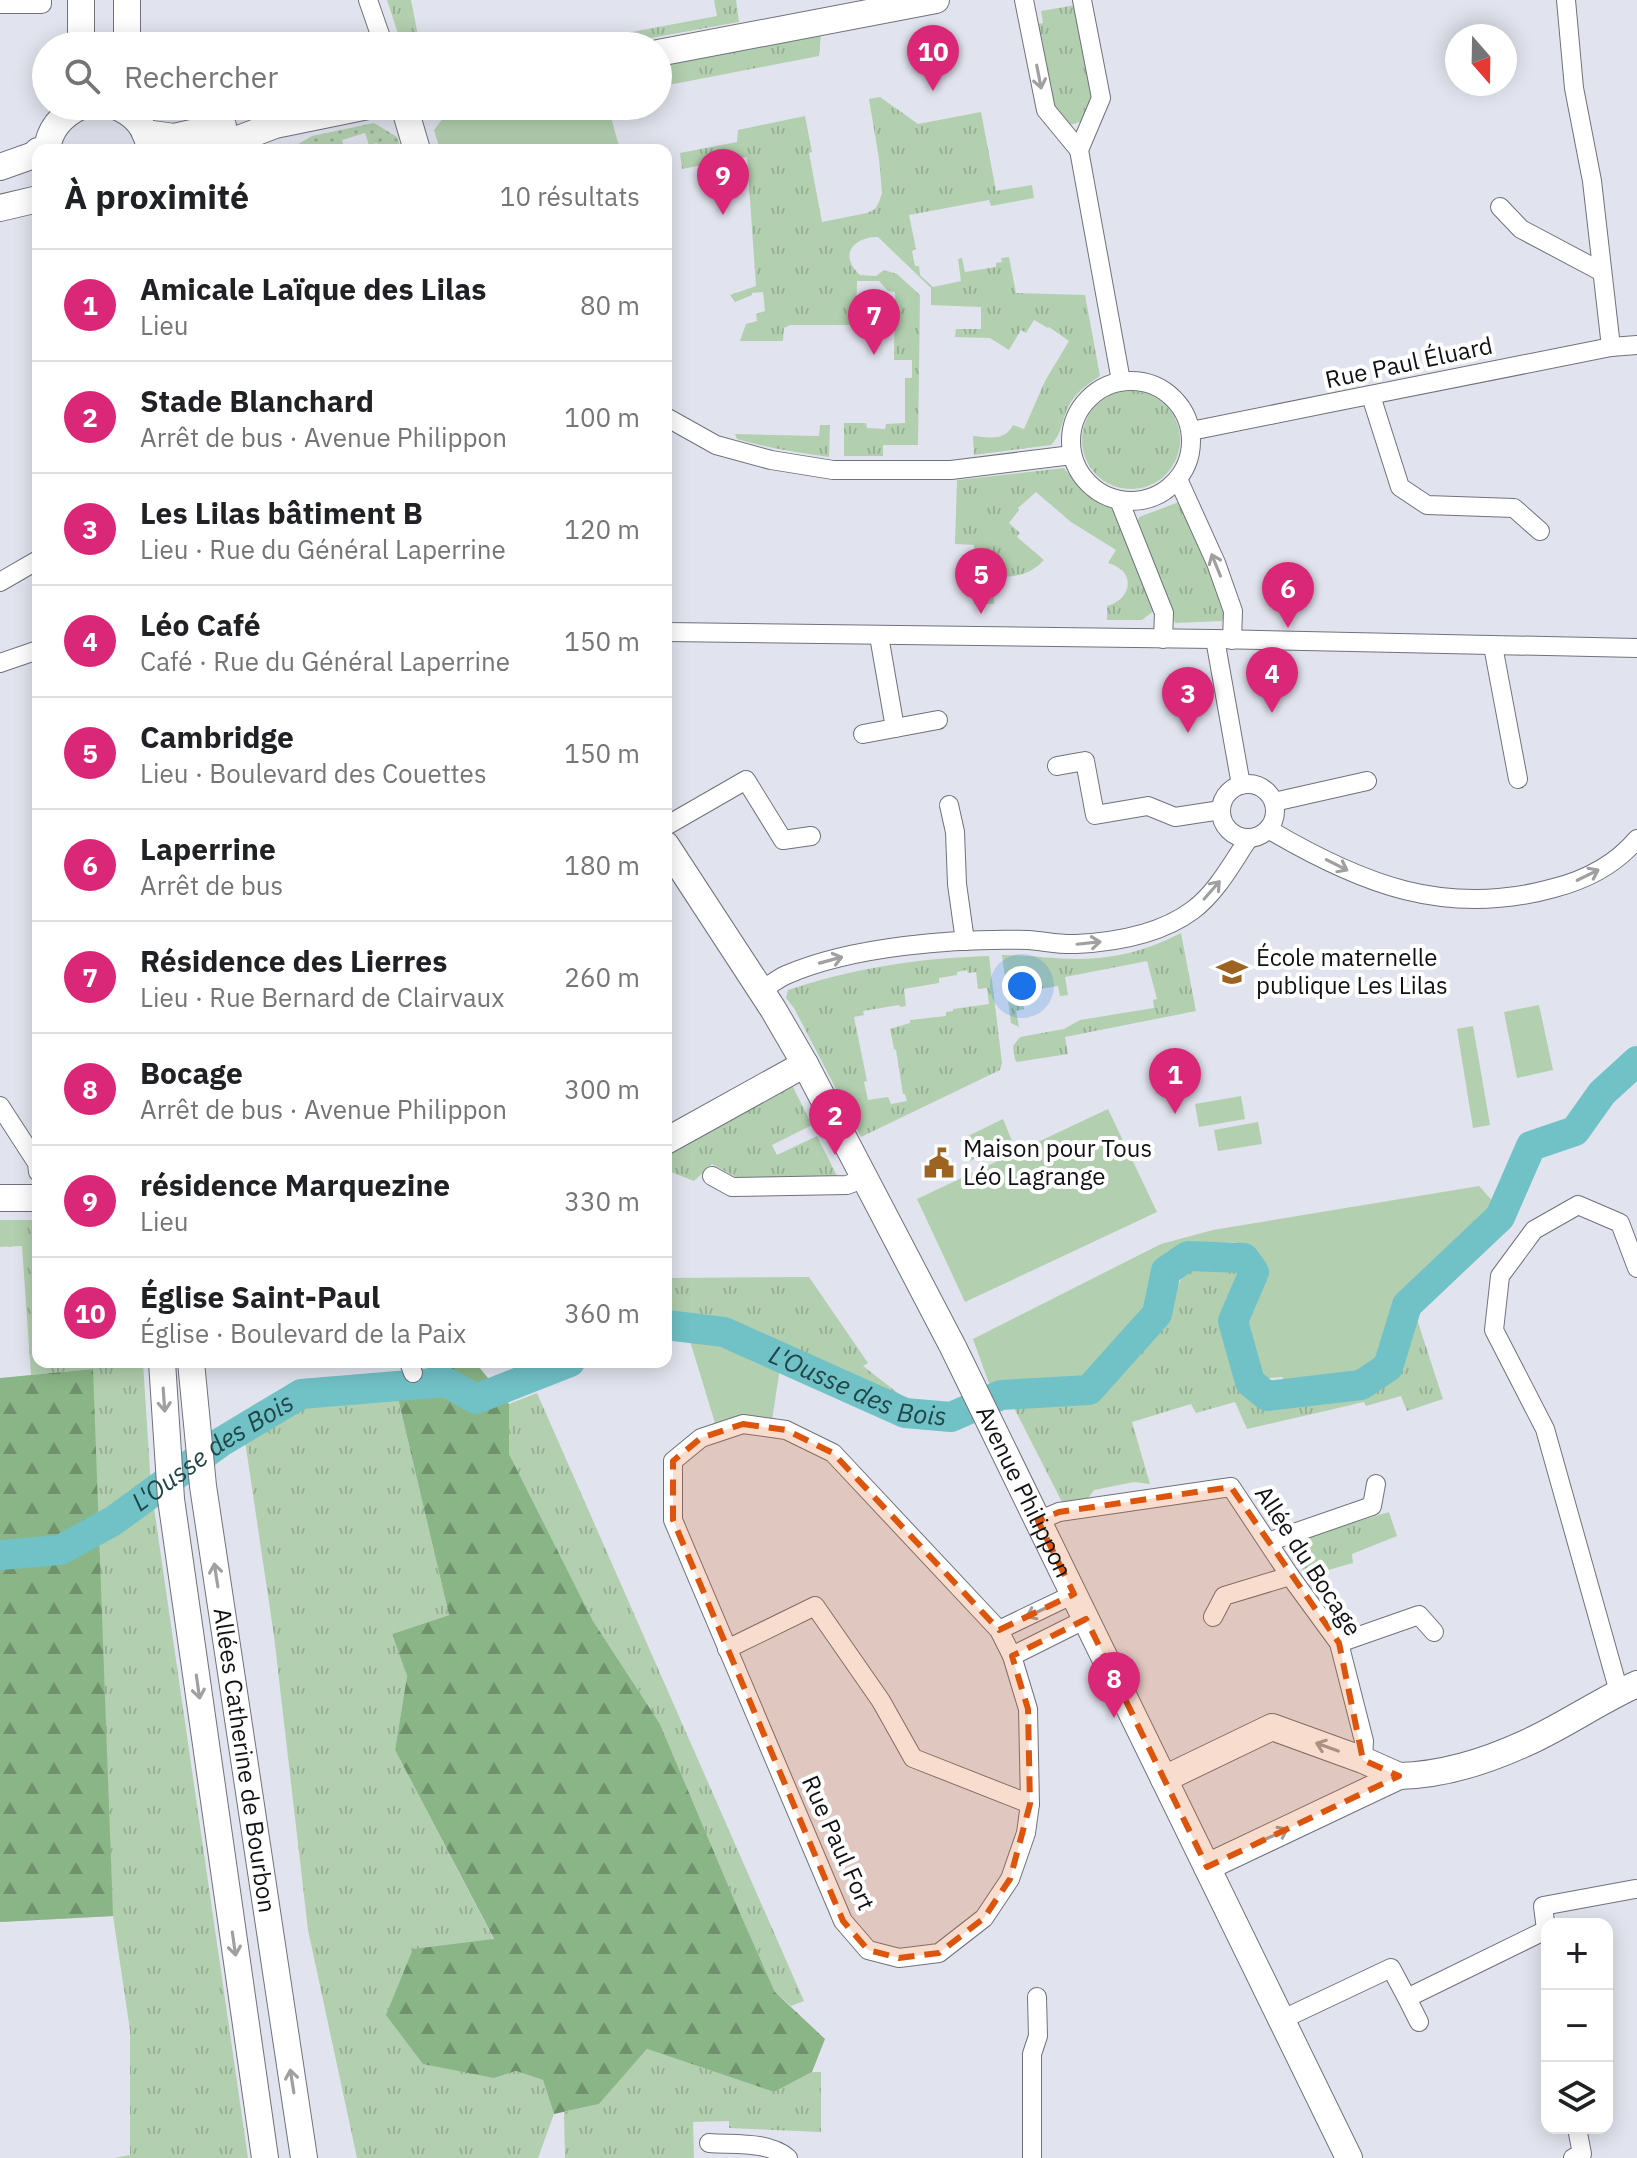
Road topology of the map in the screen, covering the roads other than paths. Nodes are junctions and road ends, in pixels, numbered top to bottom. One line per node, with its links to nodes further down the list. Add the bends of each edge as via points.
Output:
1 (81, 0): 10 (street)
2 (127, 0): 11 (street)
3 (368, 0): 12 (street)
4 (936, 0): 13 (street)
5 (1024, 0): 22 (street, one-way to 22, via 1046,110)
6 (1082, 0): 22 (street, via 1101,98)
7 (1566, 0): 28 (street)
8 (42, 2): 9 (street)
9 (0, 4)
10 (81, 32)
11 (127, 32)
12 (379, 32)
13 (672, 50)
14 (59, 120): 19 (street)
15 (299, 120): 18 (street)
16 (408, 120): 21 (street)
17 (135, 122): 18 (street, via 174,137 224,126)
18 (275, 125): 20 (street)
19 (45, 144)
20 (224, 144)
21 (415, 144)
22 (1079, 150): 31 (street)
23 (32, 156): 24 (street)
24 (0, 167)
25 (32, 200): 27 (street)
26 (1500, 207): 28 (street, via 1521,229)
27 (0, 208)
28 (1602, 272): 30 (street)
29 (1637, 345): 30 (street, Rue Paul Éluard)
30 (1611, 347): 32 (street, Rue Paul Éluard)
31 (1121, 381): 34 (street, via 1158,386 1174,397); 35 (street, via 1089,398 1077,415)
32 (1371, 396): 34 (street, Rue Paul Éluard); 38 (street, via 1400,487 1427,505 1514,508)
33 (672, 420): 35 (street, via 716,445 846,471 951,470)
34 (1191, 431): 36 (street, via 1187,464)
35 (1072, 455): 37 (street, via 1089,484)
36 (1178, 479): 37 (street, via 1152,498); 44 (street, one-way to 36, via 1233,611)
37 (1119, 500): 43 (street, via 1164,613)
38 (1540, 531)
39 (32, 563): 40 (street)
40 (0, 582)
41 (672, 632): 42 (street)
42 (879, 636): 43 (street); 50 (street)
43 (1163, 639): 44 (street)
44 (1224, 639): 45 (street); 55 (street)
45 (1493, 646): 46 (street); 53 (street)
46 (1637, 648)
47 (32, 652): 48 (street)
48 (0, 663)
49 (938, 720): 50 (street)
50 (895, 728): 51 (street)
51 (863, 734)
52 (1057, 766): 58 (street, via 1085,761 1095,815 1148,806 1175,817)
53 (1518, 779)
54 (1367, 781): 56 (street)
55 (1241, 785): 56 (street, via 1262,788); 58 (street, via 1227,795)
56 (1274, 802): 60 (street)
57 (949, 805): 65 (street)
58 (1221, 810): 62 (street, via 1226,827)
59 (672, 823): 61 (street, via 746,780 783,840)
60 (1268, 829): 62 (street); 63 (street, one-way to 63, via 1356,874 1446,899 1530,895 1572,883 1605,867)
61 (811, 836)
62 (1249, 838): 65 (street, one-way to 62, via 1074,944 1122,939 1162,927 1214,891)
63 (1637, 839)
64 (672, 854): 66 (street, Avenue Philippon)
65 (965, 941): 66 (street, one-way to 65, via 786,975 834,959)
66 (760, 991): 67 (street, Avenue Philippon)
67 (805, 1064): 69 (street); 72 (street, Avenue Philippon)
68 (0, 1107): 70 (street)
69 (672, 1138)
70 (32, 1155)
71 (712, 1176): 72 (street, via 732,1187 847,1185)
72 (863, 1179): 79 (street, Avenue Philippon)
73 (0, 1198): 74 (street)
74 (32, 1198)
75 (1637, 1268): 90 (street, via 1620,1223 1578,1205 1534,1230 1500,1276 1494,1330 1545,1429)
76 (162, 1368): 105 (street, Allées Catherine de Bourbon, one-way to 105, via 171,1499)
77 (192, 1368): 106 (street, Allées Catherine de Bourbon, one-way to 77, via 203,1486)
78 (1376, 1484): 80 (street, via 1372,1506)
79 (1038, 1521): 80 (street, Allée du Bocage, via 1059,1512 1231,1487); 82 (street, Avenue Philippon)
80 (1268, 1542): 81 (street, Allée du Bocage)
81 (1290, 1576): 83 (street, via 1224,1596); 87 (street, Allée du Bocage)
82 (1074, 1594): 84 (street, Avenue Philippon); 85 (street, one-way to 85)
83 (1213, 1617)
84 (1086, 1619): 89 (street); 93 (street, Avenue Philippon)
85 (999, 1630): 88 (street, Rue Paul Fort, via 833,1453 786,1430 743,1424 701,1438 673,1461 673,1520); 89 (street, Rue Paul Fort)
86 (1434, 1632): 87 (street, via 1419,1615)
87 (1339, 1643): 91 (street, Allée du Bocage, via 1364,1741)
88 (727, 1649): 94 (street, via 815,1606 913,1758); 94 (street, Rue Paul Fort, via 843,1921 868,1950 899,1958 939,1953 984,1918 1010,1879)
89 (1012, 1656): 94 (street, Rue Paul Fort, via 1028,1709)
90 (1628, 1688): 92 (street, via 1527,1743 1421,1776)
91 (1363, 1760): 92 (street); 93 (street, one-way to 93, via 1272,1727)
92 (1399, 1776): 95 (street, one-way to 92)
93 (1164, 1779): 95 (street, Avenue Philippon)
94 (1030, 1804)
95 (1207, 1867): 101 (street, Avenue Philippon)
96 (1635, 1889): 97 (street, via 1543,1906)
97 (1545, 1918)
98 (1541, 1936): 100 (street)
99 (1037, 1997): 108 (street)
100 (1407, 1998): 101 (street, via 1391,1968); 102 (street)
101 (1281, 2020): 109 (street, Avenue Philippon)
102 (1419, 2022)
103 (1578, 2134): 110 (street, via 1582,2154)
104 (709, 2143): 107 (street, via 762,2146)
105 (265, 2158)
106 (304, 2158)
107 (788, 2158)
108 (1032, 2158)
109 (1349, 2158)
110 (1573, 2158)

